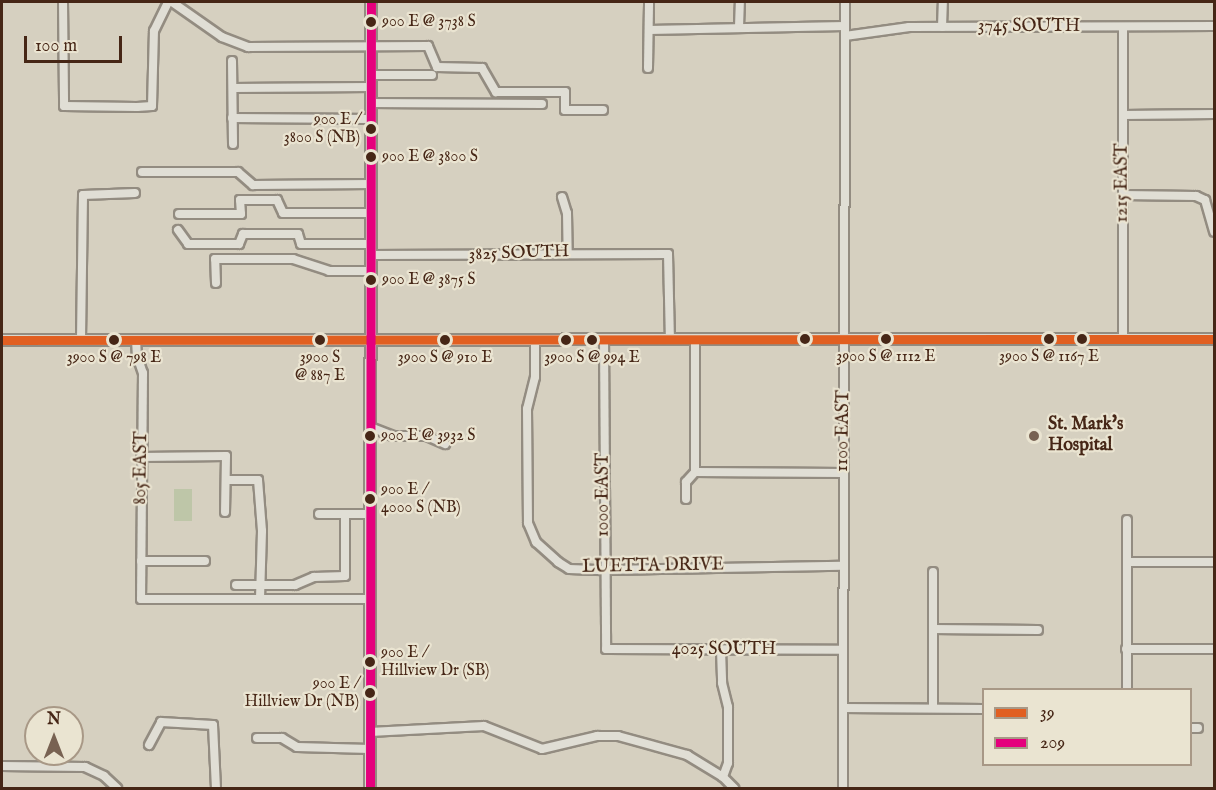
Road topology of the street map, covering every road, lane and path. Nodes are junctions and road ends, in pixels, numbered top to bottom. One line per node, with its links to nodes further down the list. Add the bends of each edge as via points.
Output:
1 (63, 2): 2 (street, via 64,106 152,106 154,31)
2 (170, 2): 14 (street, via 222,37 249,47)
3 (371, 2): 14 (main road)
4 (649, 2): 12 (street)
5 (740, 2): 9 (street)
6 (845, 2): 13 (street, 1100 EAST)
7 (943, 2): 10 (street)
8 (1215, 26): 11 (street, 3745 SOUTH)
9 (740, 27): 12 (street, 3745 SOUTH); 13 (street, 3745 SOUTH)
10 (942, 27): 11 (street, 3745 SOUTH); 13 (street, 3745 SOUTH)
11 (1123, 27): 24 (street, 1215 EAST)
12 (649, 30): 16 (street)
13 (845, 31): 47 (street, 1100 EAST)
14 (371, 47): 18 (main road); 22 (street, via 429,46 437,67 482,68 496,92 565,92 565,110)
15 (232, 61): 19 (street)
16 (648, 68)
17 (432, 75): 18 (street)
18 (371, 81): 19 (street); 20 (main road)
19 (233, 88): 25 (street)
20 (371, 103): 21 (street); 26 (main road)
21 (542, 104)
22 (603, 110)
23 (1215, 114): 24 (street)
24 (1124, 115): 31 (street, 1215 EAST)
25 (232, 118): 26 (street); 27 (street)
26 (371, 119): 29 (main road)
27 (233, 144)
28 (142, 172): 29 (street, via 238,172 253,185)
29 (370, 184): 33 (main road)
30 (135, 193): 41 (street, via 84,195)
31 (1123, 195): 36 (street, via 1196,196 1206,200); 48 (street, 1215 EAST)
32 (562, 197): 38 (street, via 567,213)
33 (370, 213): 34 (street, via 283,213 277,200 240,200 241,214); 37 (main road)
34 (178, 214)
35 (178, 230): 37 (street, 3825 SOUTH, via 188,244 239,244 243,234 298,234 301,244)
36 (1215, 232)
37 (370, 249): 38 (street, 3825 SOUTH); 39 (main road)
38 (568, 252): 45 (street, 3825 SOUTH, via 668,254)
39 (370, 271): 40 (street, via 329,271 293,260 215,260); 51 (main road)
40 (216, 283)
41 (81, 339): 42 (main road); 50 (main road)
42 (136, 339): 51 (main road); 54 (street, 805 EAST, via 136,356 144,373)
43 (536, 339): 44 (main road); 51 (main road); 69 (street, LUETTA DRIVE, via 535,377 527,417 527,513 531,535 569,569)
44 (604, 339): 45 (main road); 69 (street, 1000 EAST)
45 (670, 339): 46 (main road)
46 (695, 339): 47 (main road); 55 (street)
47 (846, 339): 48 (main road); 56 (street, 1100 EAST)
48 (1123, 339): 49 (main road)
49 (1215, 339)
50 (2, 340)
51 (371, 340): 52 (main road)
52 (370, 427): 53 (street, via 389,435 427,436); 61 (main road)
53 (445, 444)
54 (141, 457): 57 (street, via 226,456); 64 (street, 805 EAST)
55 (695, 472): 56 (street); 58 (street, via 686,482)
56 (843, 473): 68 (street, 1100 EAST)
57 (226, 480): 59 (street); 72 (street, via 258,480 262,531)
58 (686, 499)
59 (225, 512)
60 (345, 513): 61 (street); 62 (street); 72 (street, via 345,576 314,577 300,584)
61 (370, 513): 74 (main road)
62 (319, 514)
63 (1127, 520): 66 (street)
64 (141, 561): 65 (street); 73 (street, 805 EAST, via 141,599)
65 (205, 561)
66 (1127, 562): 67 (street); 78 (street)
67 (1215, 562)
68 (842, 566): 69 (street, LUETTA DRIVE); 81 (street, 1100 EAST)
69 (604, 570): 77 (street, 1000 EAST)
70 (933, 572): 75 (street)
71 (236, 585): 72 (street)
72 (260, 585): 73 (street)
73 (260, 599): 74 (street)
74 (370, 599): 86 (main road)
75 (933, 629): 76 (street); 84 (street)
76 (1038, 630)
77 (606, 649): 80 (street, 4025 SOUTH)
78 (1126, 649): 79 (street); 82 (street)
79 (1215, 649)
80 (721, 650): 81 (street, 4025 SOUTH); 91 (street, via 729,763)
81 (843, 650): 83 (street, 1100 EAST)
82 (1126, 688)
83 (843, 708): 84 (street); 96 (street, 1100 EAST)
84 (933, 708): 85 (street)
85 (982, 709)
86 (370, 732): 89 (main road); 91 (street, via 484,726 542,749 597,736 618,736 678,751)
87 (256, 738): 89 (street, via 282,738 297,747)
88 (149, 745): 93 (street, via 161,722 213,725)
89 (370, 749): 94 (main road)
90 (2, 766): 92 (street, via 85,767 104,776)
91 (723, 777): 95 (street)
92 (117, 789)
93 (216, 789)
94 (370, 789)
95 (734, 789)
96 (843, 789)

